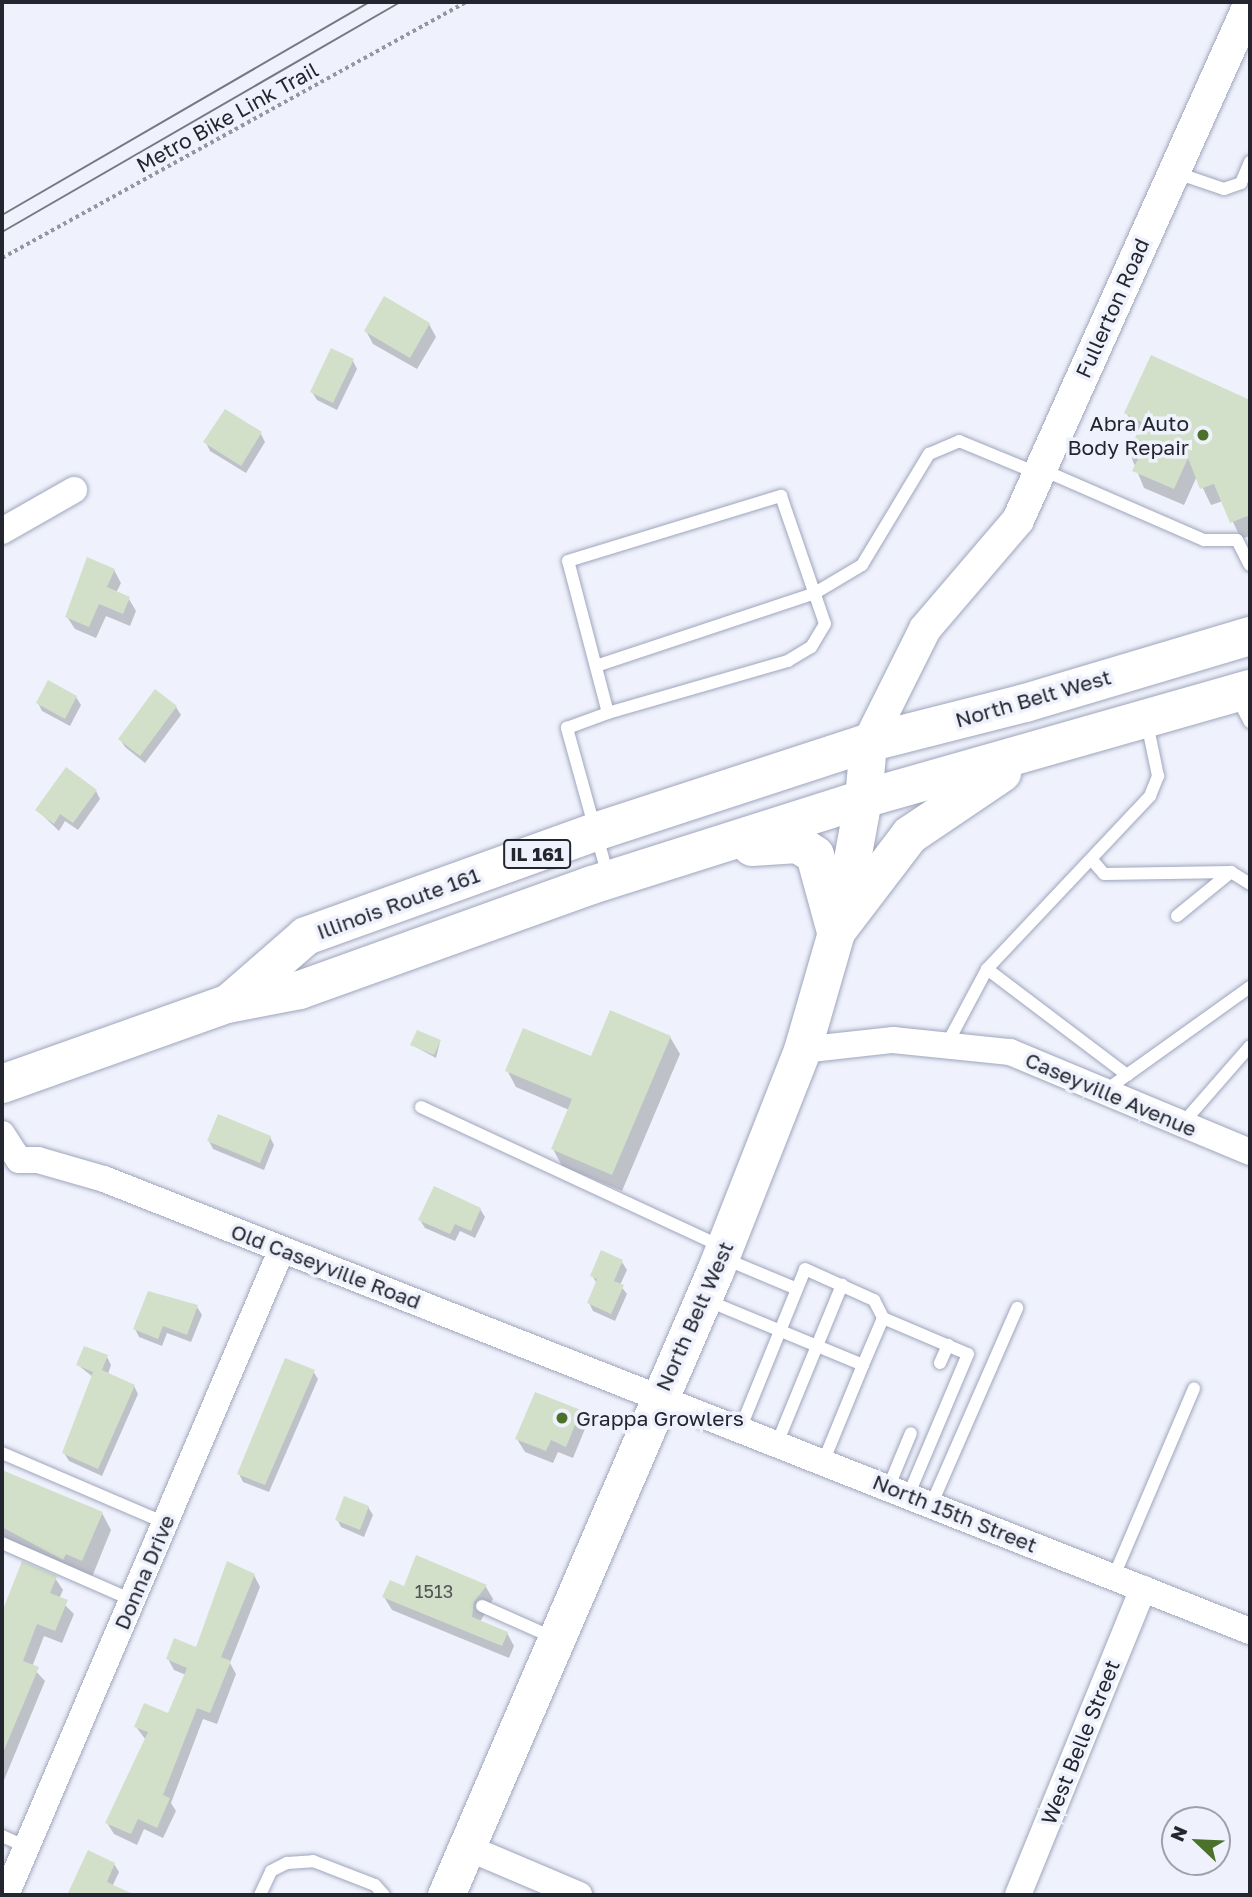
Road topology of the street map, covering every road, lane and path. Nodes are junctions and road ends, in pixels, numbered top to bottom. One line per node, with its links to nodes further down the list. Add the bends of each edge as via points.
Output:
1 (466, 2): 5 (path, Metro Bike Link Trail)
2 (1250, 3): 4 (street, Fullerton Road)
3 (1250, 162): 4 (lane, via 1241,183 1224,189)
4 (1174, 172): 6 (street, Fullerton Road)
5 (2, 258)
6 (1041, 472): 9 (lane, via 1205,540 1237,540); 10 (lane, via 959,441 929,454 862,565); 16 (street, Fullerton Road, via 1018,520 994,553 926,629)
7 (74, 490): 8 (street)
8 (2, 531)
9 (1250, 565)
10 (815, 593): 12 (lane); 12 (lane, via 781,496 568,561); 14 (lane, via 825,624 811,647 788,661)
11 (1250, 636): 16 (main road, North Belt West / IL 161, via 1025,703)
12 (596, 666): 14 (lane)
13 (1245, 702): 15 (main road, IL 161)
14 (608, 713): 19 (lane, via 567,728)
15 (1146, 718): 17 (main road, IL 161); 21 (lane, via 1158,776 1150,796)
16 (868, 743): 18 (main road, North Belt West); 19 (main road, Illinois Route 161 / IL 161)
17 (1042, 748): 18 (main road, IL 161); 28 (main road, via 910,835)
18 (863, 799): 20 (main road, Illinois Route 161 / IL 161); 28 (main road, North Belt West)
19 (598, 831): 24 (lane); 31 (main road, Illinois Route 161 / IL 161, via 306,936)
20 (705, 849): 24 (main road, Illinois Route 161 / IL 161); 28 (main road, via 799,844 816,855)
21 (1092, 860): 23 (lane); 29 (lane)
22 (1231, 872): 23 (lane); 25 (lane); 27 (lane)
23 (1104, 874): 26 (lane)
24 (608, 880): 31 (main road, Illinois Route 161 / IL 161, via 300,990)
25 (1250, 884)
26 (1117, 887)
27 (1177, 916)
28 (836, 932): 34 (main road, North Belt West)
29 (987, 970): 32 (lane); 35 (lane)
30 (1250, 987): 35 (lane)
31 (227, 1004): 36 (main road, Illinois Route 161 / IL 161)
32 (947, 1044): 34 (street, Caseyville Avenue, via 893,1040); 35 (street, Caseyville Avenue, via 1010,1052)
33 (1250, 1046): 38 (lane)
34 (802, 1050): 43 (main road, North Belt West)
35 (1118, 1082): 38 (street, Caseyville Avenue)
36 (2, 1084)
37 (421, 1107): 43 (lane)
38 (1182, 1124): 40 (street, Caseyville Avenue)
39 (2, 1134): 41 (street, Old Caseyville Road)
40 (1250, 1152)
41 (10, 1169): 42 (street, Old Caseyville Road, via 38,1160 104,1179)
42 (282, 1249): 55 (street, Old Caseyville Road); 62 (street, Donna Drive)
43 (722, 1252): 45 (lane); 46 (main road, North Belt West)
44 (842, 1285): 45 (lane, via 805,1269); 48 (lane, via 874,1300); 51 (lane)
45 (797, 1289): 49 (lane)
46 (703, 1298): 49 (lane); 55 (main road, North Belt West)
47 (1017, 1308): 61 (lane)
48 (883, 1318): 50 (lane); 53 (lane)
49 (779, 1331): 51 (lane); 56 (lane)
50 (948, 1345): 52 (lane); 61 (lane, via 968,1354)
51 (816, 1346): 53 (lane); 58 (lane)
52 (940, 1363)
53 (863, 1365): 60 (lane)
54 (1194, 1388): 64 (lane)
55 (660, 1395): 56 (street, North 15th Street); 69 (main road, North Belt West)
56 (741, 1427): 58 (street, North 15th Street)
57 (911, 1433): 61 (lane)
58 (778, 1441): 60 (street, North 15th Street)
59 (2, 1453): 62 (lane)
60 (824, 1460): 61 (street, North 15th Street)
61 (910, 1495): 64 (street, North 15th Street)
62 (165, 1523): 66 (street, Donna Drive)
63 (2, 1544): 66 (lane)
64 (1114, 1576): 65 (street, North 15th Street)
65 (1143, 1588): 68 (street, North 15th Street); 78 (street, West Belle Street)
66 (132, 1600): 71 (street, Donna Drive)
67 (482, 1606): 69 (lane)
68 (1250, 1631)
69 (554, 1638): 72 (main road, North Belt West)
70 (2, 1836): 71 (lane)
71 (27, 1847): 73 (street, Donna Drive)
72 (466, 1847): 76 (main road, North Belt West); 77 (street)
73 (6, 1895)
74 (260, 1895): 75 (lane, via 271,1871 288,1863 313,1861 375,1885)
75 (384, 1895)
76 (446, 1895)
77 (579, 1895)
78 (1018, 1895)

